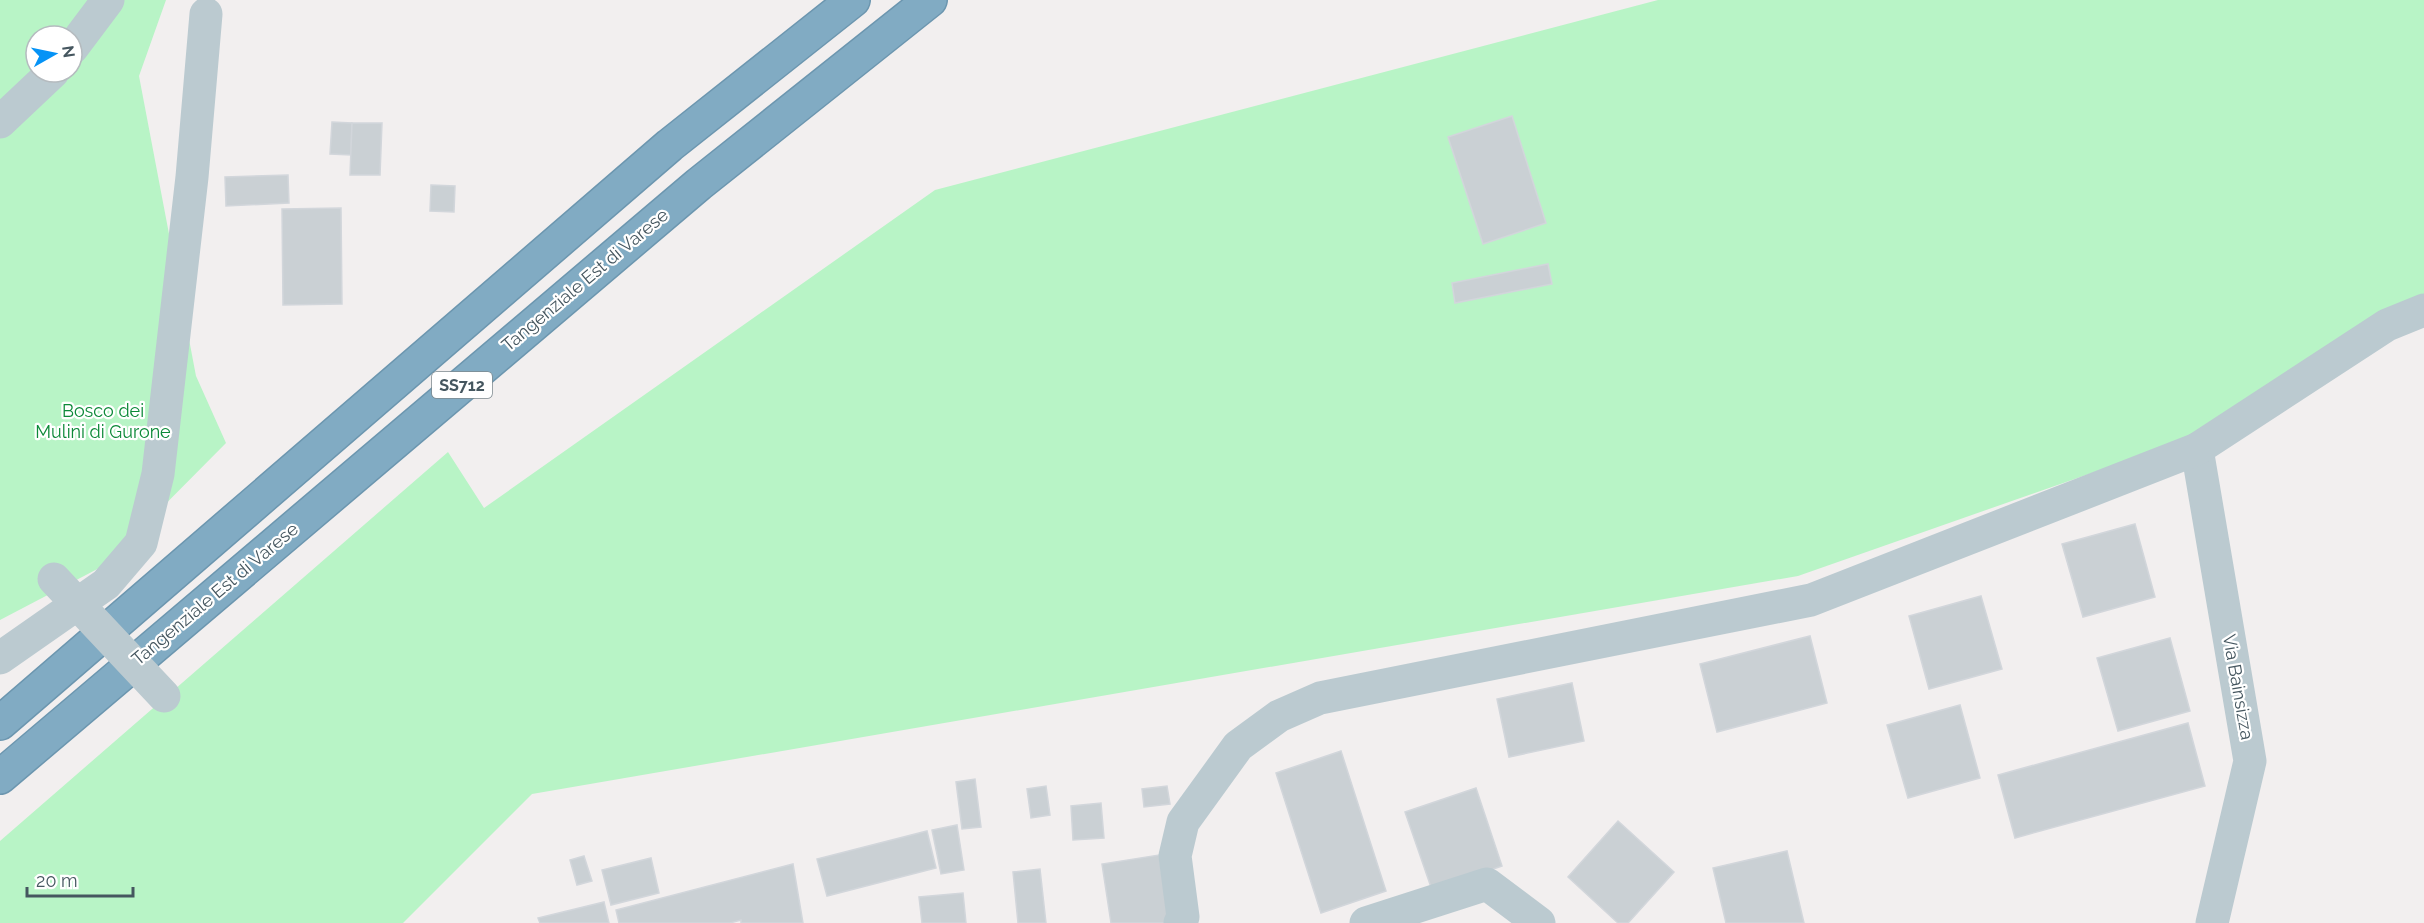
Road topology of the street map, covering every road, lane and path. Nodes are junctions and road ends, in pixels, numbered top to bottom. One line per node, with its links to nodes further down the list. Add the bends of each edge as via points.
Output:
1 (108, 0): 5 (street)
2 (853, 0): 13 (highway, SS712, via 670,145)
3 (930, 0): 14 (highway, Tangenziale Est di Varese / SS712, via 699,183)
4 (206, 14): 11 (street, via 158,474 141,543 106,584)
5 (84, 32)
6 (40, 84): 7 (street)
7 (0, 122)
8 (2424, 310): 9 (street, via 2387,325)
9 (2197, 449): 15 (street, via 1811,600 1320,698 1280,716 1238,746 1183,822 1175,856 1183,917); 18 (street, Via Bainsizza, via 2250,761)
10 (54, 579): 12 (street, bridge)
11 (0, 658)
12 (164, 696)
13 (0, 723)
14 (0, 777)
15 (1180, 923)
16 (1366, 923): 17 (street, via 1487,884)
17 (1539, 923)
18 (2212, 923)

